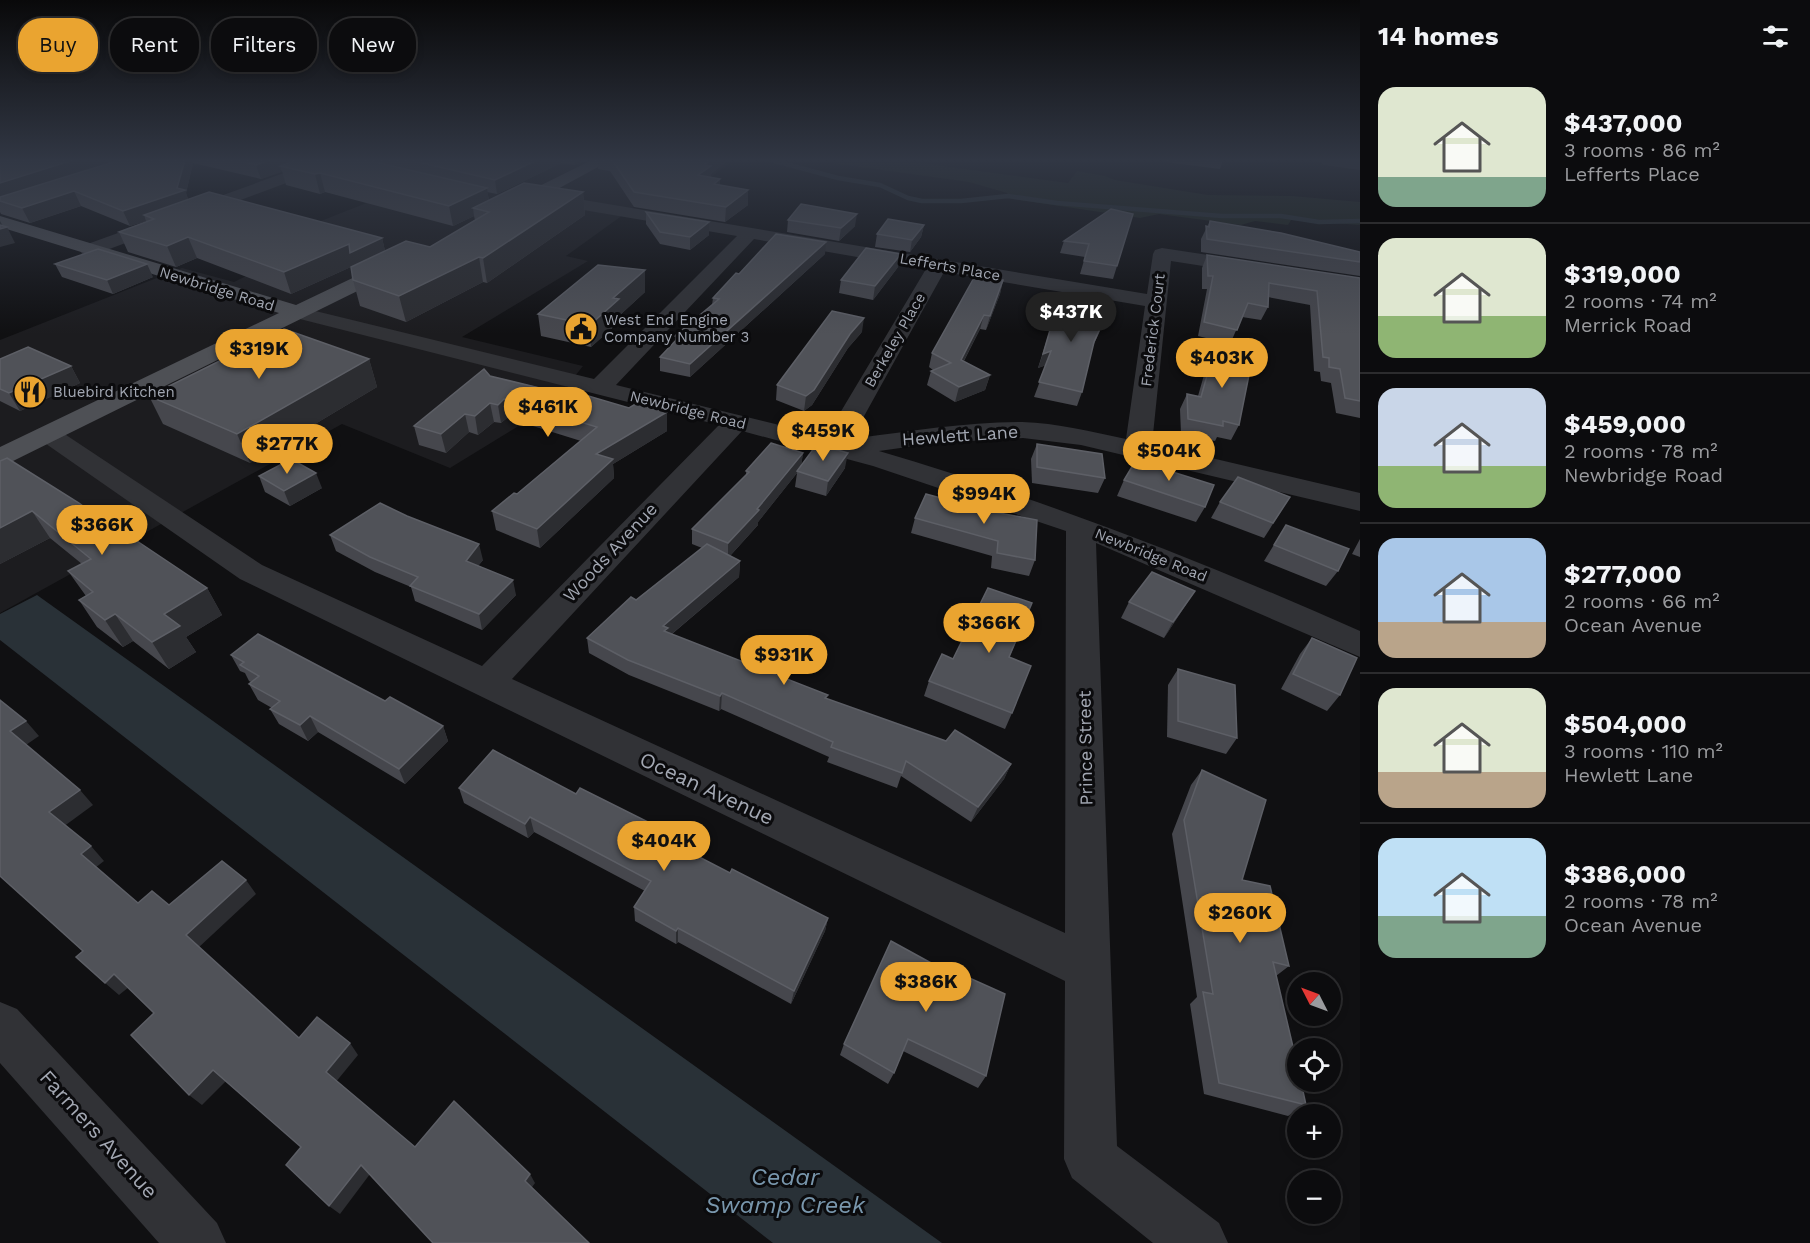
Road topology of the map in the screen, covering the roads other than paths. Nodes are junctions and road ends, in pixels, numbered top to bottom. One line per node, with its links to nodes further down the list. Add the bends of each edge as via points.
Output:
1 (175, 218): 5 (street)
2 (659, 218): 4 (street, Lefferts Place)
3 (0, 221): 5 (main road, Newbridge Road)
4 (750, 233): 7 (street, Lefferts Place); 11 (street)
5 (89, 250): 10 (main road, Newbridge Road)
6 (404, 260): 10 (main road)
7 (938, 265): 9 (street, Lefferts Place); 14 (street, Berkeley Place, via 850,418)
8 (1266, 270): 9 (street, Frederick Court, via 1162,254)
9 (1156, 302): 15 (street, Frederick Court)
10 (298, 313): 11 (street, Newbridge Road); 13 (main road)
11 (600, 387): 12 (street, Newbridge Road)
12 (736, 422): 14 (street, Newbridge Road); 20 (street, Woods Avenue)
13 (48, 434): 16 (main road); 20 (street, Ocean Avenue, via 251,572)
14 (842, 448): 15 (street, Hewlett Lane, via 936,435 1014,430); 18 (street, Newbridge Road)
15 (1138, 448): 17 (street, Hewlett Lane)
16 (4, 451)
17 (1360, 502)
18 (1081, 528): 19 (street, Newbridge Road, via 1159,557); 21 (street, Prince Street)
19 (1360, 645)
20 (486, 684): 21 (street, Ocean Avenue)
21 (1088, 968): 24 (street, via 1091,1159)
22 (0, 1026): 23 (street, Farmers Avenue)
23 (197, 1243)
24 (1199, 1243)

